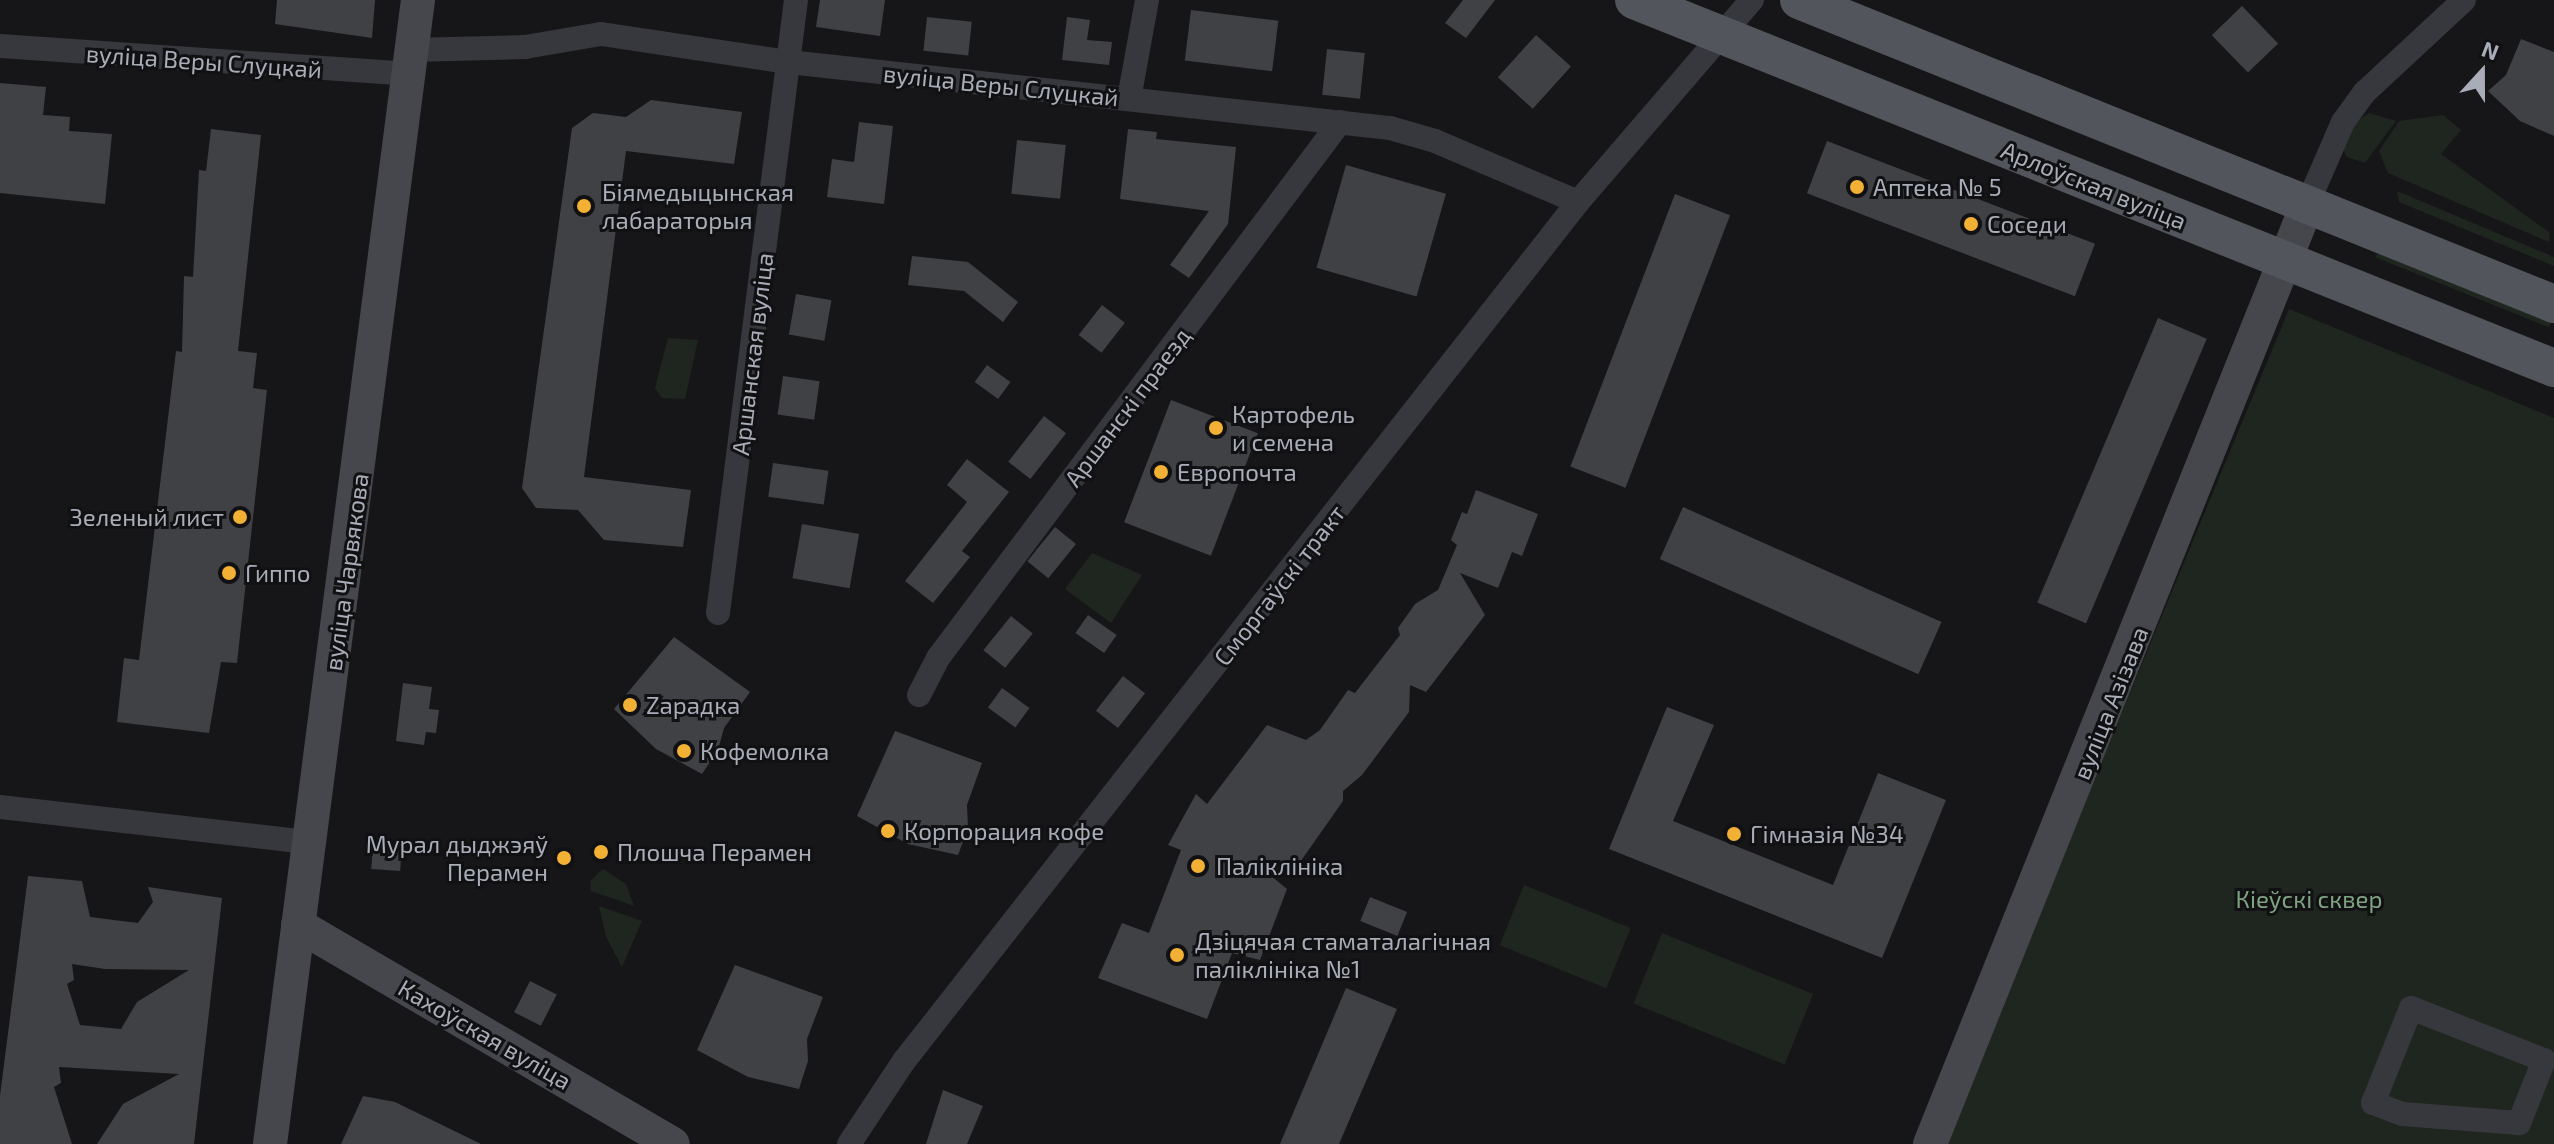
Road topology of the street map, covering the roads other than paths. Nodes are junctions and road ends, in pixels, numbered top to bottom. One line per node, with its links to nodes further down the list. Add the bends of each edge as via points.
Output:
1 (418, 0): 10 (street, вуліца Чарвякова)
2 (796, 0): 11 (street, Аршанская вуліца)
3 (1147, 0): 12 (street)
4 (1634, 0): 8 (main road, Арлоўская вуліца)
5 (1752, 0): 8 (street, Сморгаўскі тракт)
6 (1799, 0): 15 (main road)
7 (2464, 0): 15 (street, via 2365,92 2343,122)
8 (1722, 35): 14 (street, Сморгаўскі тракт); 16 (main road, Арлоўская вуліца)
9 (0, 46): 10 (street, вуліца Веры Слуцкай)
10 (410, 62): 11 (street, вуліца Веры Слуцкай, via 601,34); 22 (street, вуліца Чарвякова)
11 (789, 62): 12 (street, вуліца Веры Слуцкай); 19 (street, Аршанская вуліца)
12 (1129, 99): 13 (street, вуліца Веры Слуцкай)
13 (1340, 122): 14 (street, вуліца Веры Слуцкай, via 1435,141); 20 (street, Аршанскі праезд, via 938,658)
14 (1578, 202): 27 (street, Сморгаўскі тракт, via 904,1061)
15 (2307, 205): 16 (street, вуліца Азізава); 17 (main road)
16 (2285, 262): 18 (main road, Арлоўская вуліца); 28 (street, вуліца Азізава)
17 (2554, 304)
18 (2554, 368)
19 (718, 613)
20 (919, 695)
21 (1, 814): 22 (street)
22 (309, 842): 23 (street, вуліца Чарвякова)
23 (298, 925): 25 (street, вуліца Чарвякова); 26 (street, Кахоўская вуліца)
24 (2544, 1060): 24 (street, via 2519,1123 2402,1114 2373,1103 2411,1008)
25 (270, 1144)
26 (673, 1144)
27 (849, 1144)
28 (1930, 1144)

